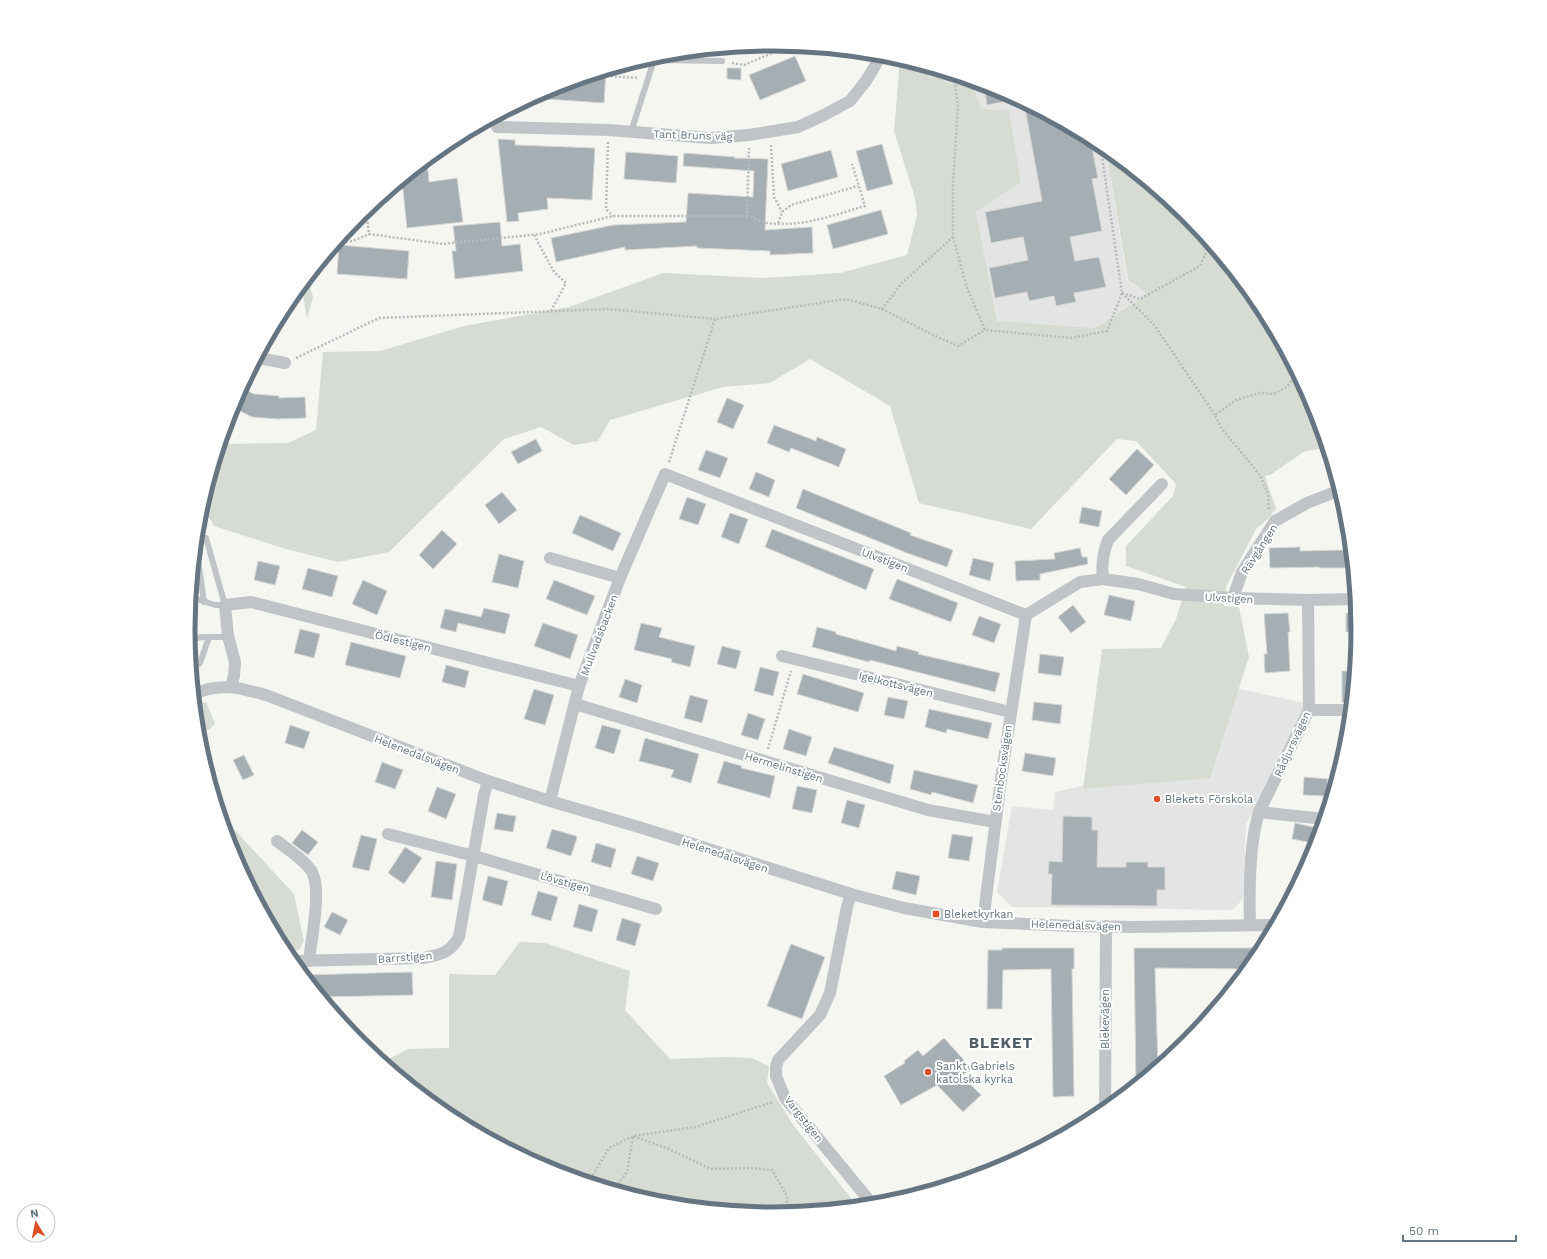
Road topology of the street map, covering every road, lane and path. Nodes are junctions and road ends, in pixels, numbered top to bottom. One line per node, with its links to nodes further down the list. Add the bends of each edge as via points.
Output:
1 (777, 51): 3 (path, via 744,65)
2 (673, 60): 3 (lane)
3 (722, 60)
4 (877, 61): 12 (street, Tant Bruns väg, via 866,81 850,101 798,127)
5 (653, 64): 7 (lane)
6 (608, 76): 7 (path)
7 (648, 79): 11 (lane)
8 (955, 81): 24 (path, via 958,106 953,182)
9 (497, 122): 10 (street, Tant Bruns väg)
10 (609, 130): 11 (street, Tant Bruns väg); 18 (path, via 606,209)
11 (631, 132): 13 (street, Tant Bruns väg, via 710,138)
12 (771, 132): 13 (street, Tant Bruns väg); 17 (path, via 774,198)
13 (749, 135): 19 (path)
14 (1101, 153): 27 (path)
15 (852, 164): 16 (path)
16 (858, 186): 17 (path, via 791,205); 21 (path, via 865,206 813,220)
17 (782, 212): 21 (path)
18 (613, 216): 19 (path); 23 (path)
19 (747, 216): 21 (path)
20 (367, 217): 22 (path)
21 (778, 223)
22 (369, 234): 23 (path, via 443,244); 25 (path)
23 (534, 235): 29 (path, via 554,272 566,283)
24 (953, 237): 28 (path, via 902,283); 31 (path, via 968,288)
25 (345, 242)
26 (1208, 248): 27 (path, via 1200,266 1140,299)
27 (1122, 293): 31 (path, via 1107,331 1071,338); 35 (path, via 1155,326)
28 (882, 309): 30 (path, via 846,299); 31 (path, via 958,346)
29 (551, 311): 30 (path, via 608,309); 33 (path, via 379,318)
30 (715, 319): 36 (path)
31 (985, 330)
32 (263, 359): 33 (street)
33 (285, 363)
34 (1294, 378): 35 (path, via 1288,386 1274,394 1259,393 1236,400)
35 (1215, 415): 39 (path, via 1222,429 1260,475 1268,494 1270,513)
36 (665, 474): 43 (street, Mullvadsbacken); 51 (street, Ulvstigen)
37 (1162, 484): 44 (street, via 1108,540 1104,552)
38 (1335, 492): 39 (street, Rävgången, via 1307,503)
39 (1275, 521): 45 (street, Rävgången, via 1242,572)
40 (206, 538): 50 (lane)
41 (550, 558): 43 (street)
42 (199, 566): 49 (lane)
43 (620, 578): 58 (street, Mullvadsbacken)
44 (1103, 579): 45 (street, Ulvstigen, via 1138,584 1174,594); 51 (street, Ulvstigen, via 1080,582)
45 (1233, 598): 48 (street, Ulvstigen)
46 (196, 599): 49 (lane)
47 (1351, 599): 48 (street, Ulvstigen)
48 (1308, 600): 62 (street, Rådjursvägen)
49 (204, 602): 50 (lane, via 215,606)
50 (225, 605): 52 (street); 58 (street, Ödlestigen, via 251,602)
51 (1026, 614): 64 (street, Stenbocksvägen)
52 (228, 636): 54 (lane); 59 (street, via 235,662)
53 (195, 637): 54 (lane)
54 (209, 637): 57 (lane, via 200,664)
55 (782, 656): 56 (street, Igelkottsvägen)
56 (794, 659): 64 (street, Igelkottsvägen); 65 (path)
57 (196, 667)
58 (579, 686): 61 (street, Mullvadsbacken)
59 (232, 687): 60 (street, Helenedalsvägen); 66 (street, Helenedalsvägen, via 266,695)
60 (199, 692)
61 (575, 704): 65 (street, Hermelinstigen); 67 (street, Mullvadsbacken)
62 (1309, 710): 63 (street); 68 (street, Rådjursvägen)
63 (1346, 710)
64 (1010, 712): 70 (street, Stenbocksvägen)
65 (764, 761): 70 (street, Hermelinstigen, via 928,810)
66 (488, 781): 67 (street, Helenedalsvägen); 73 (street, Barrstigen)
67 (550, 801): 74 (street, Helenedalsvägen)
68 (1259, 812): 69 (street); 77 (street, via 1254,827)
69 (1320, 818)
70 (995, 822): 76 (street, Stenbocksvägen)
71 (388, 834): 73 (street)
72 (277, 841): 81 (street, via 312,872 316,898)
73 (474, 856): 75 (street, Lövstigen); 81 (street, Barrstigen, via 459,937 454,946 442,954 424,958)
74 (851, 894): 76 (street, Helenedalsvägen, via 904,908); 82 (street, Vargstigen, via 830,993 820,1014 778,1060 776,1076)
75 (656, 909)
76 (983, 922): 79 (street, Helenedalsvägen)
77 (1250, 925): 78 (street, Helenedalsvägen); 79 (street, Helenedalsvägen)
78 (1270, 925)
79 (1106, 926): 83 (street, Blekevägen)
80 (299, 961): 81 (street, Barrstigen)
81 (309, 961)
82 (785, 1098): 84 (path, via 695,1127); 87 (street, Vargstigen)
83 (1105, 1104)
84 (633, 1136): 85 (path, via 609,1148); 86 (path, via 627,1172); 88 (path, via 669,1149 711,1169 772,1170 787,1196)
85 (591, 1178)
86 (616, 1185)
87 (869, 1200)
88 (787, 1208)

